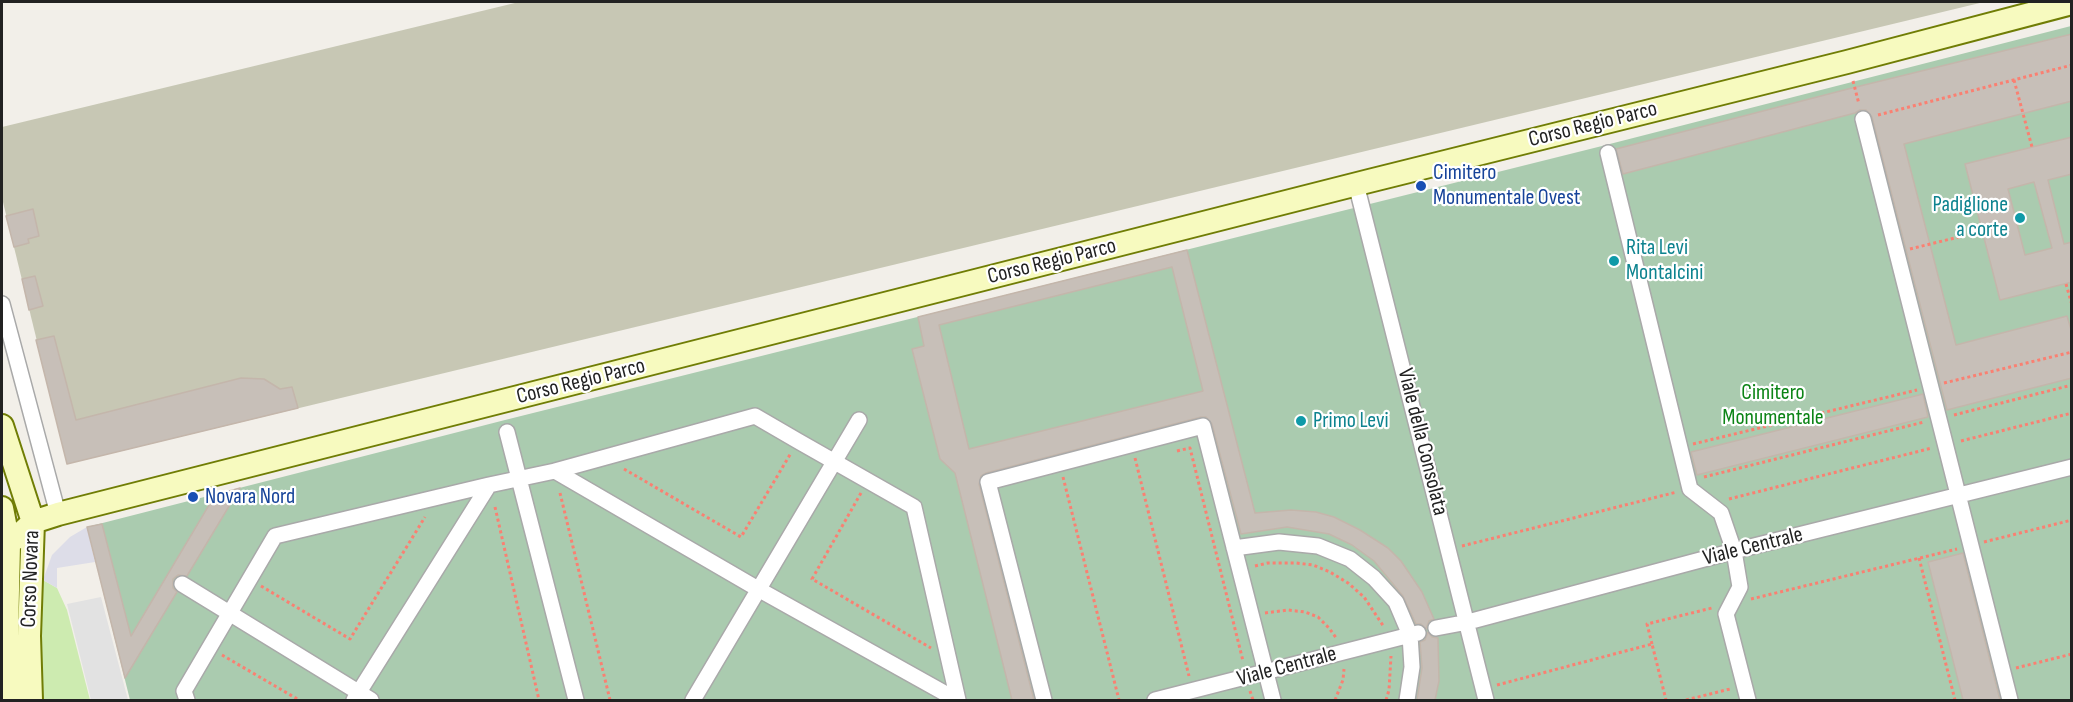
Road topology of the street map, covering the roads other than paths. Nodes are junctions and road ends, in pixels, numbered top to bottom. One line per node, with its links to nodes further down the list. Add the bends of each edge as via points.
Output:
1 (2072, 3): 4 (street, Corso Regio Parco)
2 (1863, 118): 14 (street)
3 (1608, 153): 20 (street, via 1689,485 1721,513)
4 (1356, 184): 16 (street, Corso Regio Parco); 24 (street, Viale della Consolata)
5 (2, 304): 16 (street, Corso Novara)
6 (859, 420): 9 (street)
7 (2, 426): 17 (street, Corso Novara)
8 (507, 432): 12 (street)
9 (834, 462): 11 (street, via 755,416); 22 (street); 37 (street, via 914,507)
10 (2072, 467): 14 (street, Viale Centrale)
11 (555, 471): 12 (street); 22 (street)
12 (520, 479): 13 (street); 35 (street)
13 (489, 485): 23 (street, via 275,536); 31 (street)
14 (1958, 495): 20 (street, Viale Centrale); 42 (street)
15 (2, 508): 17 (street); 18 (street, Corso Novara)
16 (58, 514): 17 (street, Corso Regio Parco)
17 (33, 522): 18 (street, Corso Regio Parco); 33 (street, Corso Novara)
18 (4, 543): 32 (street, Corso Novara)
19 (1234, 548): 26 (street, via 1279,542 1318,546 1350,559 1396,602); 28 (street); 38 (street, via 1203,426 988,482)
20 (1734, 551): 24 (street, Viale Centrale); 29 (street, via 1740,587 1726,614)
21 (182, 584): 23 (street)
22 (758, 589): 36 (street); 37 (street)
23 (230, 614): 31 (street); 34 (street, via 184,691)
24 (1468, 622): 25 (street, Viale Centrale); 30 (street, Viale della Consolata)
25 (1436, 628)
26 (1414, 634): 28 (street, Viale Centrale); 41 (street)
27 (2, 665): 32 (street, Corso Novara)
28 (1267, 672): 39 (street, Viale Centrale); 40 (street)
29 (1746, 693)
30 (1485, 694)
31 (361, 698)
32 (10, 700)
33 (31, 700)
34 (187, 700)
35 (576, 700)
36 (693, 700)
37 (958, 700)
38 (1044, 700)
39 (1155, 700)
40 (1273, 700)
41 (1407, 700)
42 (2010, 700)

